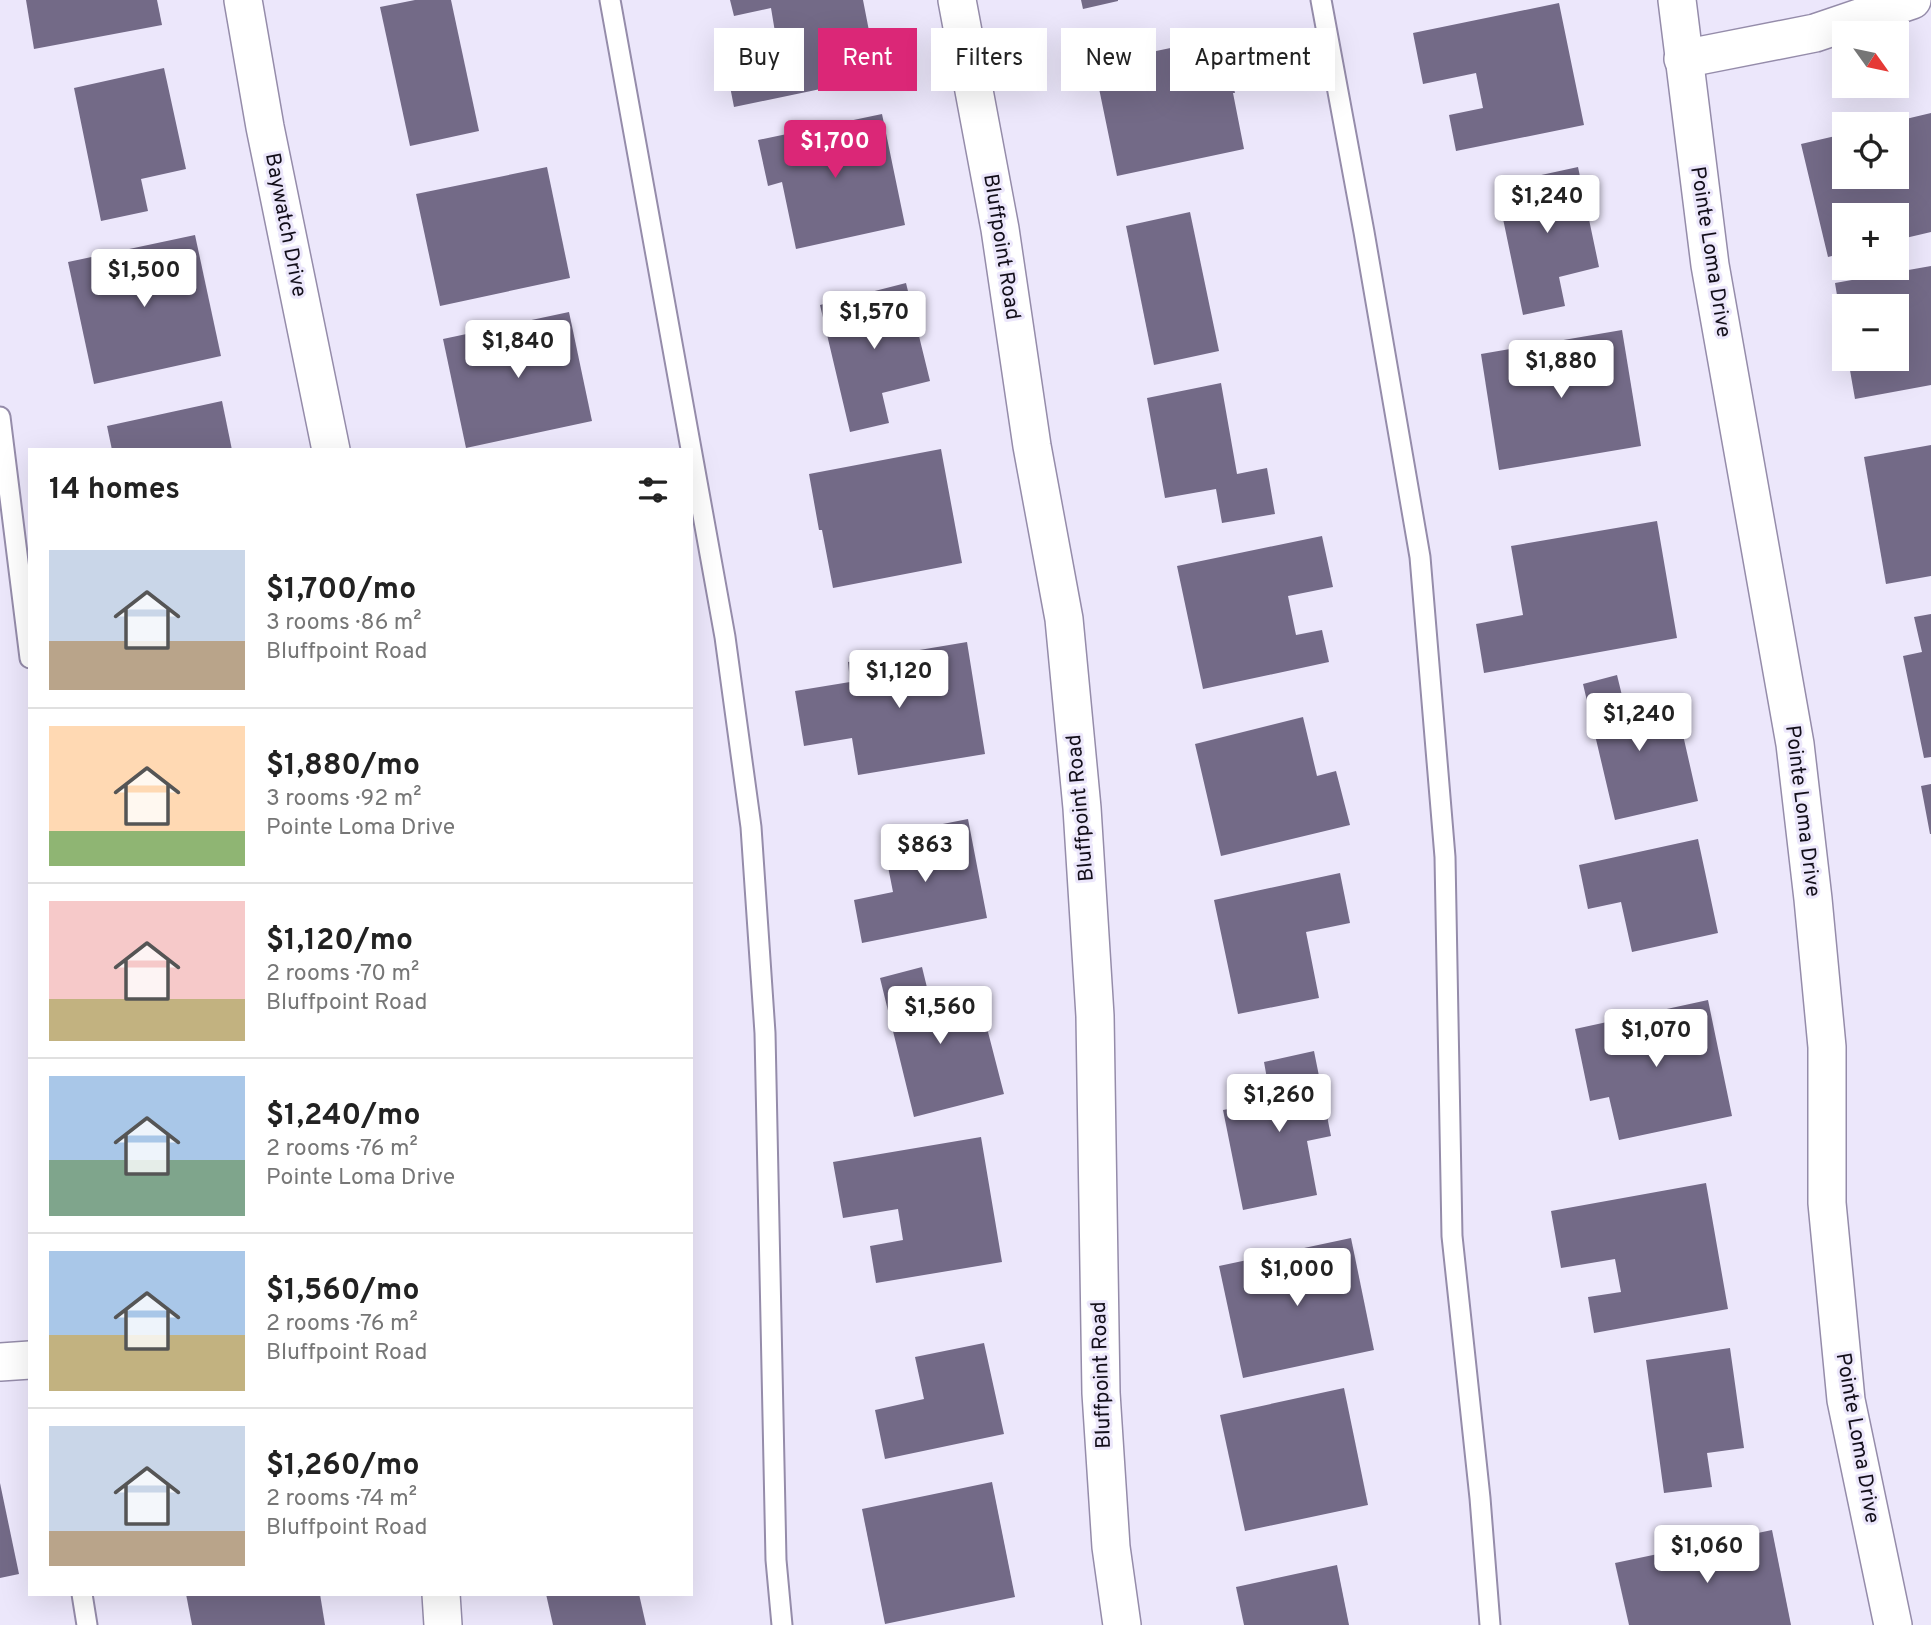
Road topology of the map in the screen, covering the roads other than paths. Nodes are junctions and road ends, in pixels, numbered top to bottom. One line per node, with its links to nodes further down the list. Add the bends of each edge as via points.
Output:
1 (243, 0): 9 (street, Baywatch Drive)
2 (610, 0): 10 (lane)
3 (957, 0): 20 (street, Bluffpoint Road, via 1000,229 1066,646 1096,1016 1101,1393 1111,1547)
4 (1321, 0): 21 (lane, via 1420,557 1446,857 1452,1236)
5 (1677, 0): 7 (street, Pointe Loma Drive)
6 (1912, 0): 7 (street, via 1815,33)
7 (1684, 59): 22 (street, Pointe Loma Drive, via 1710,265 1795,744 1827,1047 1826,1203 1846,1400)
8 (0, 417): 12 (lane)
9 (331, 448)
10 (691, 448)
11 (693, 460): 19 (lane, via 725,637 751,827 765,1033 776,1560)
12 (28, 641)
13 (28, 1360): 14 (street)
14 (0, 1362)
15 (82, 1596): 17 (lane)
16 (441, 1596): 18 (street)
17 (87, 1625)
18 (443, 1625)
19 (782, 1625)
20 (1122, 1625)
21 (1490, 1625)
22 (1893, 1625)

